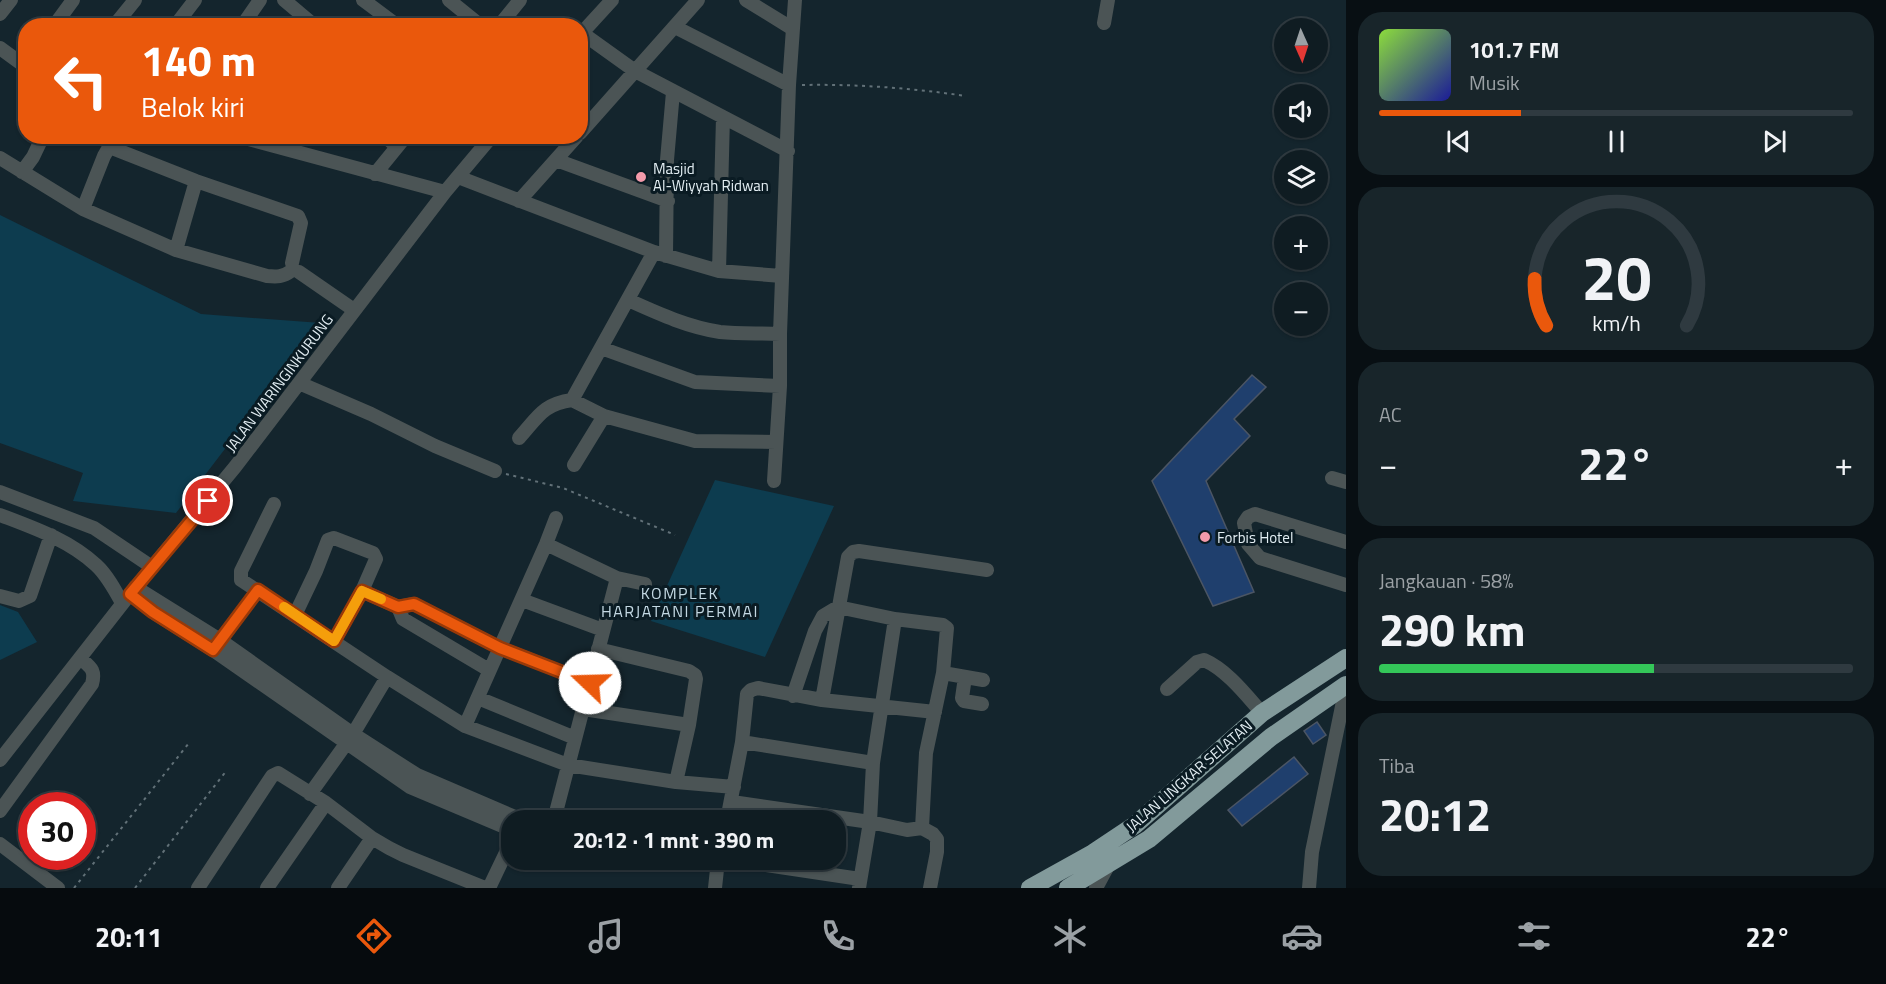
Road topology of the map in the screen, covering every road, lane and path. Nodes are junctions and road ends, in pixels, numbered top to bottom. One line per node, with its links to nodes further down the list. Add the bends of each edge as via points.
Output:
1 (11, 0): 15 (street)
2 (73, 0): 16 (street)
3 (135, 0): 17 (street)
4 (195, 0): 18 (street)
5 (260, 0): 19 (street)
6 (284, 0): 20 (street)
7 (363, 0): 21 (street)
8 (449, 0): 22 (street)
9 (520, 0): 23 (street)
10 (612, 0): 25 (street)
11 (698, 0): 26 (street)
12 (746, 0): 27 (street)
13 (795, 0): 27 (street)
14 (1108, 0): 24 (street)
15 (0, 14)
16 (60, 18)
17 (120, 18)
18 (181, 18)
19 (247, 18)
20 (305, 18)
21 (387, 18)
22 (471, 18)
23 (505, 18)
24 (1104, 23)
25 (588, 26)
26 (675, 27): 31 (street); 32 (street)
27 (794, 30): 32 (street)
28 (588, 39): 31 (street)
29 (0, 48): 30 (street)
30 (18, 61)
31 (635, 71): 33 (street); 36 (street)
32 (789, 85): 34 (path, via 883,86); 42 (street)
33 (674, 92): 35 (street); 51 (street, via 667,160)
34 (966, 96)
35 (723, 117): 42 (street); 56 (street)
36 (588, 124)
37 (39, 144): 45 (street)
38 (274, 144): 46 (street)
39 (400, 144): 46 (street)
40 (485, 144): 47 (street, JALAN WARINGINKURUNG)
41 (570, 144): 44 (street)
42 (788, 151): 57 (street)
43 (0, 158): 45 (street)
44 (556, 160): 50 (street); 51 (street)
45 (22, 172): 52 (street)
46 (375, 174): 49 (street)
47 (458, 177): 49 (street, JALAN WARINGINKURUNG); 50 (street)
48 (196, 181): 52 (street, via 112,148 104,156); 53 (street); 55 (street, via 298,216 301,223)
49 (445, 192): 59 (street, JALAN WARINGINKURUNG)
50 (519, 201): 54 (street)
51 (668, 201): 54 (street)
52 (82, 209): 53 (street)
53 (176, 250): 55 (street, via 267,276 277,277)
54 (660, 254): 56 (street); 58 (street)
55 (294, 268): 59 (street)
56 (719, 271): 57 (street)
57 (782, 276): 60 (street)
58 (628, 300): 60 (street, via 721,332); 61 (street)
59 (354, 310): 62 (street, JALAN WARINGINKURUNG)
60 (780, 334): 63 (street)
61 (601, 348): 63 (street, via 695,382); 64 (street)
62 (299, 383): 69 (street); 81 (street, JALAN WARINGINKURUNG)
63 (780, 386): 67 (street)
64 (572, 400): 65 (street); 66 (street, via 546,408)
65 (604, 416): 67 (street, via 695,441); 68 (street)
66 (519, 438)
67 (776, 442): 71 (street)
68 (574, 465)
69 (495, 471): 77 (path, via 563,488)
70 (1332, 478): 72 (street)
71 (774, 481)
72 (1346, 482)
73 (0, 492): 81 (street, via 94,528)
74 (274, 504): 86 (street, via 241,571 241,580)
75 (0, 515): 78 (street)
76 (556, 518): 80 (street)
77 (675, 534)
78 (51, 535): 88 (street, via 75,548); 89 (street, via 30,596 19,601)
79 (1346, 542): 85 (street, via 1255,514 1244,523 1248,544 1260,558)
80 (546, 544): 83 (street); 90 (street)
81 (152, 567): 88 (street, JALAN WARINGINKURUNG)
82 (987, 570): 92 (street, via 859,550 848,557)
83 (617, 578): 84 (street); 95 (street)
84 (645, 584)
85 (1346, 585)
86 (258, 590): 93 (street); 97 (street)
87 (362, 591): 91 (street); 93 (street, via 375,556 331,538); 96 (street)
88 (129, 595): 97 (street); 100 (street, JALAN WARINGINKURUNG)
89 (0, 596)
90 (522, 600): 95 (street); 98 (street)
91 (398, 607): 98 (street, via 414,604); 102 (street, via 403,619)
92 (838, 607): 94 (street); 110 (street, via 823,616 815,631); 112 (street)
93 (296, 615): 96 (street)
94 (895, 619): 103 (street, via 947,628); 114 (street)
95 (603, 630): 99 (street)
96 (334, 641): 104 (street)
97 (216, 645): 120 (street)
98 (500, 648): 102 (street); 107 (street)
99 (598, 649): 107 (street); 118 (street, via 695,675)
100 (80, 658): 124 (street, JALAN WARINGINKURUNG); 135 (street, via 92,668 92,684)
101 (1346, 658): 117 (highway, JALAN LINGKAR SELATAN)
102 (489, 670): 111 (street)
103 (943, 673): 105 (street); 116 (street)
104 (387, 677): 119 (street); 120 (street)
105 (965, 677): 106 (street); 113 (street, via 962,698)
106 (983, 680)
107 (590, 683): 115 (street)
108 (1346, 686): 143 (highway, JALAN LINGKAR SELATAN, via 1271,737 1149,839); 158 (street, via 1312,852)
109 (1167, 689): 117 (street, via 1204,660 1219,669)
110 (794, 696): 112 (street); 122 (street, via 751,690 747,694)
111 (478, 698): 119 (street); 121 (street)
112 (822, 700): 114 (street)
113 (982, 704)
114 (881, 705): 116 (street); 125 (street)
115 (583, 709): 118 (street); 121 (street)
116 (935, 712): 139 (street, via 926,753)
117 (1262, 713): 143 (highway, JALAN LINGKAR SELATAN, via 1135,825)
118 (689, 725): 128 (street)
119 (465, 726): 126 (street)
120 (351, 738): 130 (street); 136 (street, via 417,775); 138 (street, via 410,787)
121 (576, 738): 126 (street)
122 (742, 742): 125 (street); 129 (street)
123 (189, 743): 149 (path)
124 (0, 760)
125 (873, 763): 137 (street)
126 (568, 765): 128 (street); 133 (street)
127 (227, 770): 150 (path)
128 (676, 783): 129 (street)
129 (734, 788): 131 (street)
130 (310, 794): 132 (street); 151 (street, via 279,773 272,776)
131 (732, 802): 134 (street); 137 (street)
132 (326, 803): 140 (street); 152 (street)
133 (557, 810)
134 (730, 810)
135 (0, 812)
136 (501, 812)
137 (870, 822): 139 (street, via 907,830); 146 (street)
138 (501, 825)
139 (922, 828): 155 (street, via 937,839)
140 (372, 838): 147 (street); 153 (street, via 403,855)
141 (0, 844): 148 (street)
142 (501, 861): 153 (street)
143 (1099, 869): 156 (highway, JALAN LINGKAR SELATAN, via 1050,875); 157 (highway, JALAN LINGKAR SELATAN)
144 (721, 870): 154 (street)
145 (783, 870): 146 (street)
146 (860, 883)
147 (344, 886)
148 (58, 888)
149 (74, 888)
150 (135, 888)
151 (198, 888)
152 (267, 888)
153 (487, 888)
154 (715, 888)
155 (930, 888)
156 (1029, 888)
157 (1068, 888)
158 (1309, 888)

